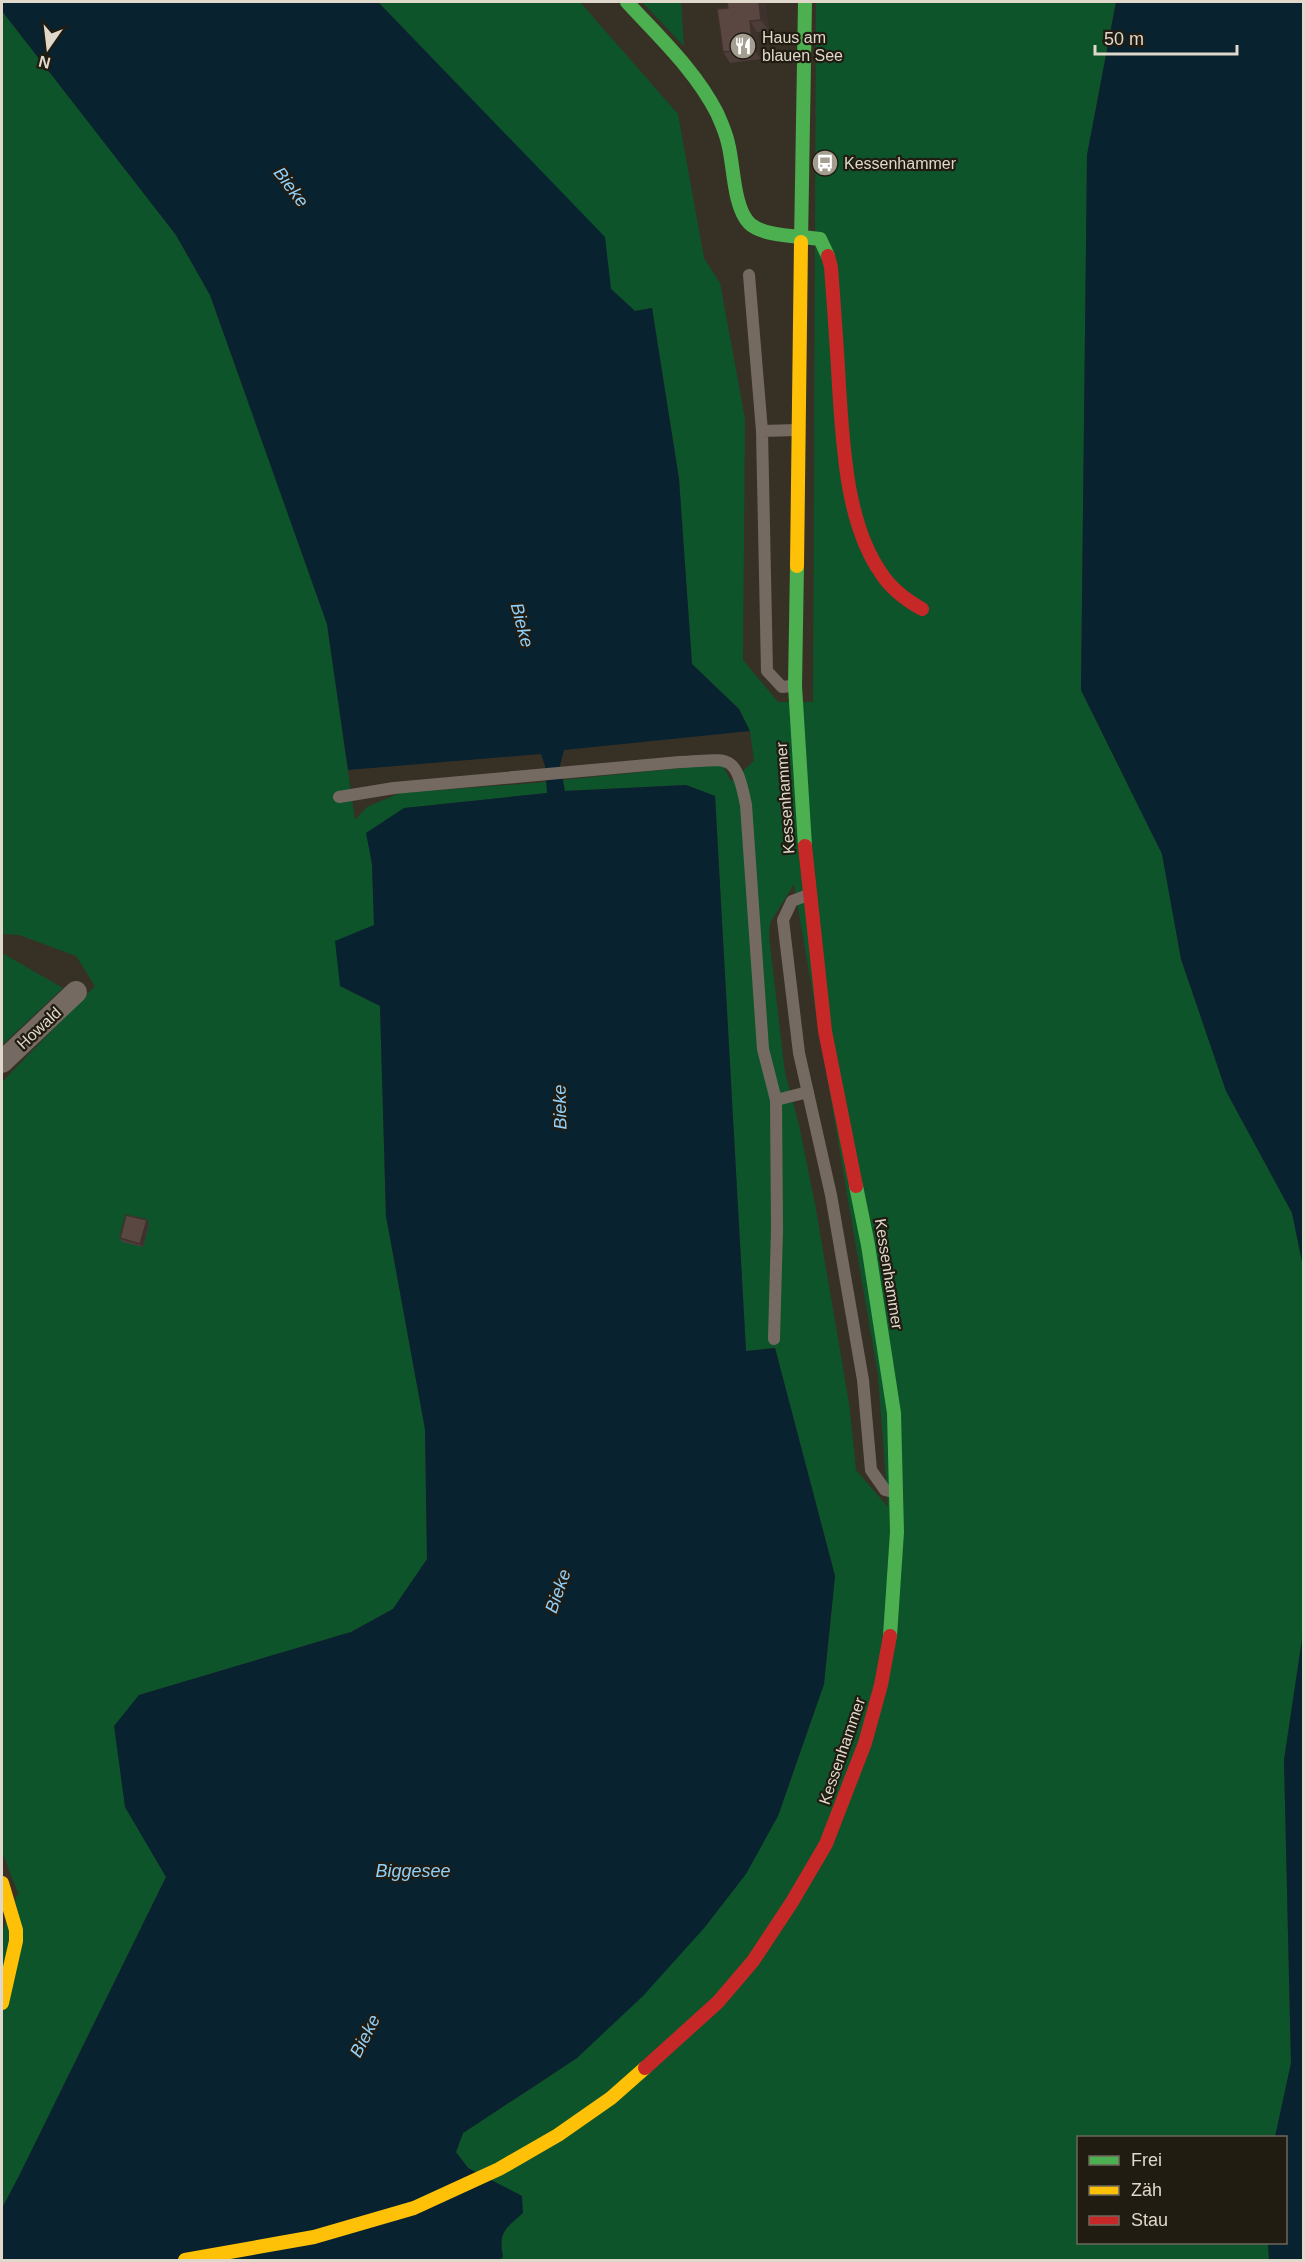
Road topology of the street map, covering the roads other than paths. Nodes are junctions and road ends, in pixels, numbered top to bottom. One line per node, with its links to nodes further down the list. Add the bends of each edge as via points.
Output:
1 (627, 2): 3 (main road, via 704,88 726,134 747,221 760,231)
2 (805, 2): 3 (main road, Kessenhammer)
3 (801, 235): 5 (main road, Kessenhammer); 7 (main road, via 820,239 831,267 842,428 848,478 862,536 876,567 896,592)
4 (749, 275): 6 (lane)
5 (798, 430): 6 (lane); 8 (main road, Kessenhammer)
6 (762, 431): 8 (lane, via 767,671 782,687)
7 (922, 609)
8 (795, 686): 10 (main road, Kessenhammer)
9 (339, 797): 14 (lane, via 394,788 725,760 734,766 740,774 746,805 763,1049)
10 (809, 895): 13 (lane, via 792,901 783,920); 16 (main road, Kessenhammer, via 825,1031 868,1245 894,1413)
11 (76, 992): 12 (street, Howald)
12 (2, 1062)
13 (808, 1092): 14 (lane); 16 (lane, via 831,1194 863,1380 871,1470 885,1490)
14 (776, 1100): 15 (lane)
15 (774, 1339)
16 (897, 1493): 19 (main road, Kessenhammer, via 891,1630 865,1743 826,1844 753,1961 718,2002 611,2098 499,2169 414,2208 314,2237)
17 (2, 1883): 18 (main road, via 16,1941)
18 (2, 2003)
19 (185, 2260)

